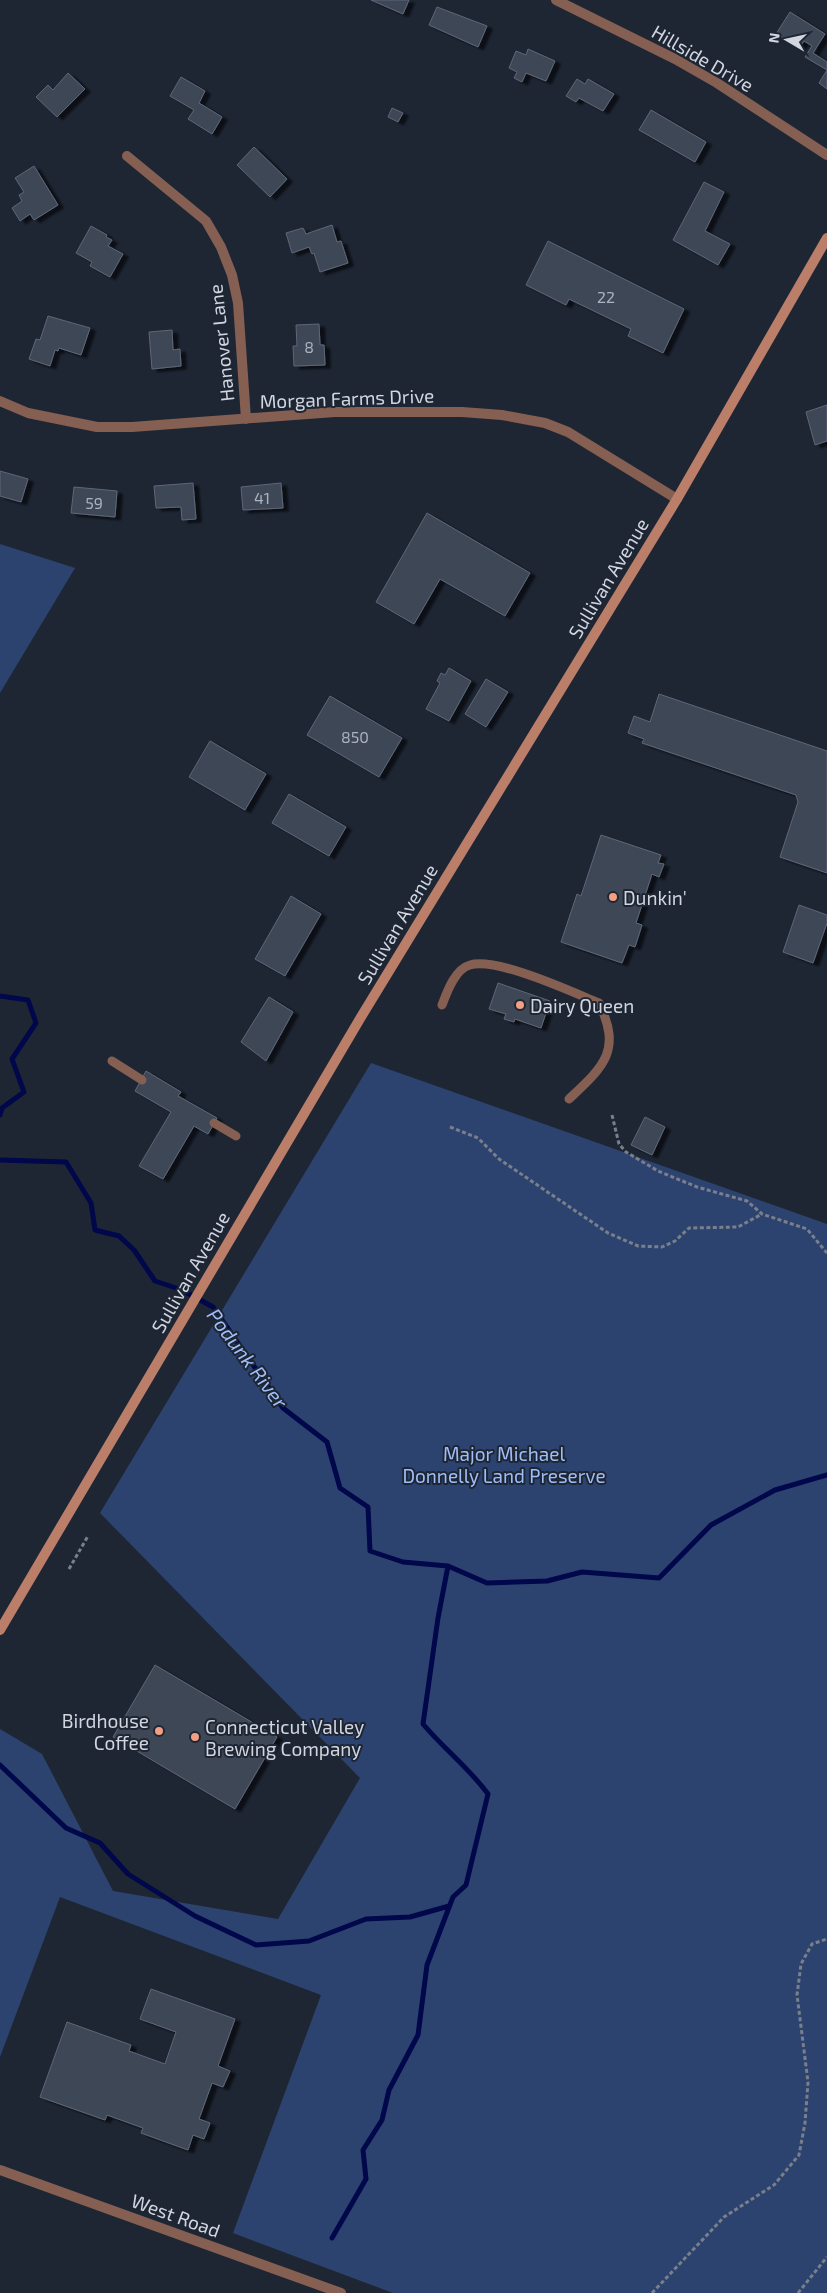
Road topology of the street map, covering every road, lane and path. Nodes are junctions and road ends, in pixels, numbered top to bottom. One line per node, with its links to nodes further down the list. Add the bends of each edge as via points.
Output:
1 (556, 0): 2 (street, Hillside Drive, via 717,83)
2 (827, 155)
3 (127, 156): 6 (street, Hanover Lane, via 206,221 221,247 238,303)
4 (827, 238): 7 (main road, Sullivan Avenue)
5 (0, 401): 6 (street, Morgan Farms Drive, via 28,413 96,427)
6 (246, 419): 7 (street, Morgan Farms Drive, via 335,412 502,415 545,423 568,432)
7 (677, 499): 20 (main road, Sullivan Avenue, via 374,995)
8 (442, 1005): 11 (lane, via 457,976 468,965 482,963 525,974 599,1003 609,1023 610,1043 602,1065)
9 (112, 1061): 10 (lane)
10 (142, 1080)
11 (570, 1098)
12 (612, 1115): 16 (path, via 619,1144 626,1152 689,1184 747,1201)
13 (214, 1123): 15 (lane)
14 (450, 1127): 16 (path, via 478,1138 499,1159 608,1233 638,1246 662,1247 675,1241 689,1228 738,1227)
15 (236, 1136)
16 (762, 1214): 17 (path, via 807,1229)
17 (827, 1253)
18 (88, 1536): 19 (path)
19 (68, 1569)
20 (0, 1630)
21 (827, 1939): 25 (path, via 812,1944 801,1964 797,1995 808,2082 799,2155 774,2186 724,2217)
22 (0, 2170): 24 (street, West Road)
23 (827, 2258): 26 (path)
24 (341, 2293)
25 (652, 2293)
26 (798, 2293)

